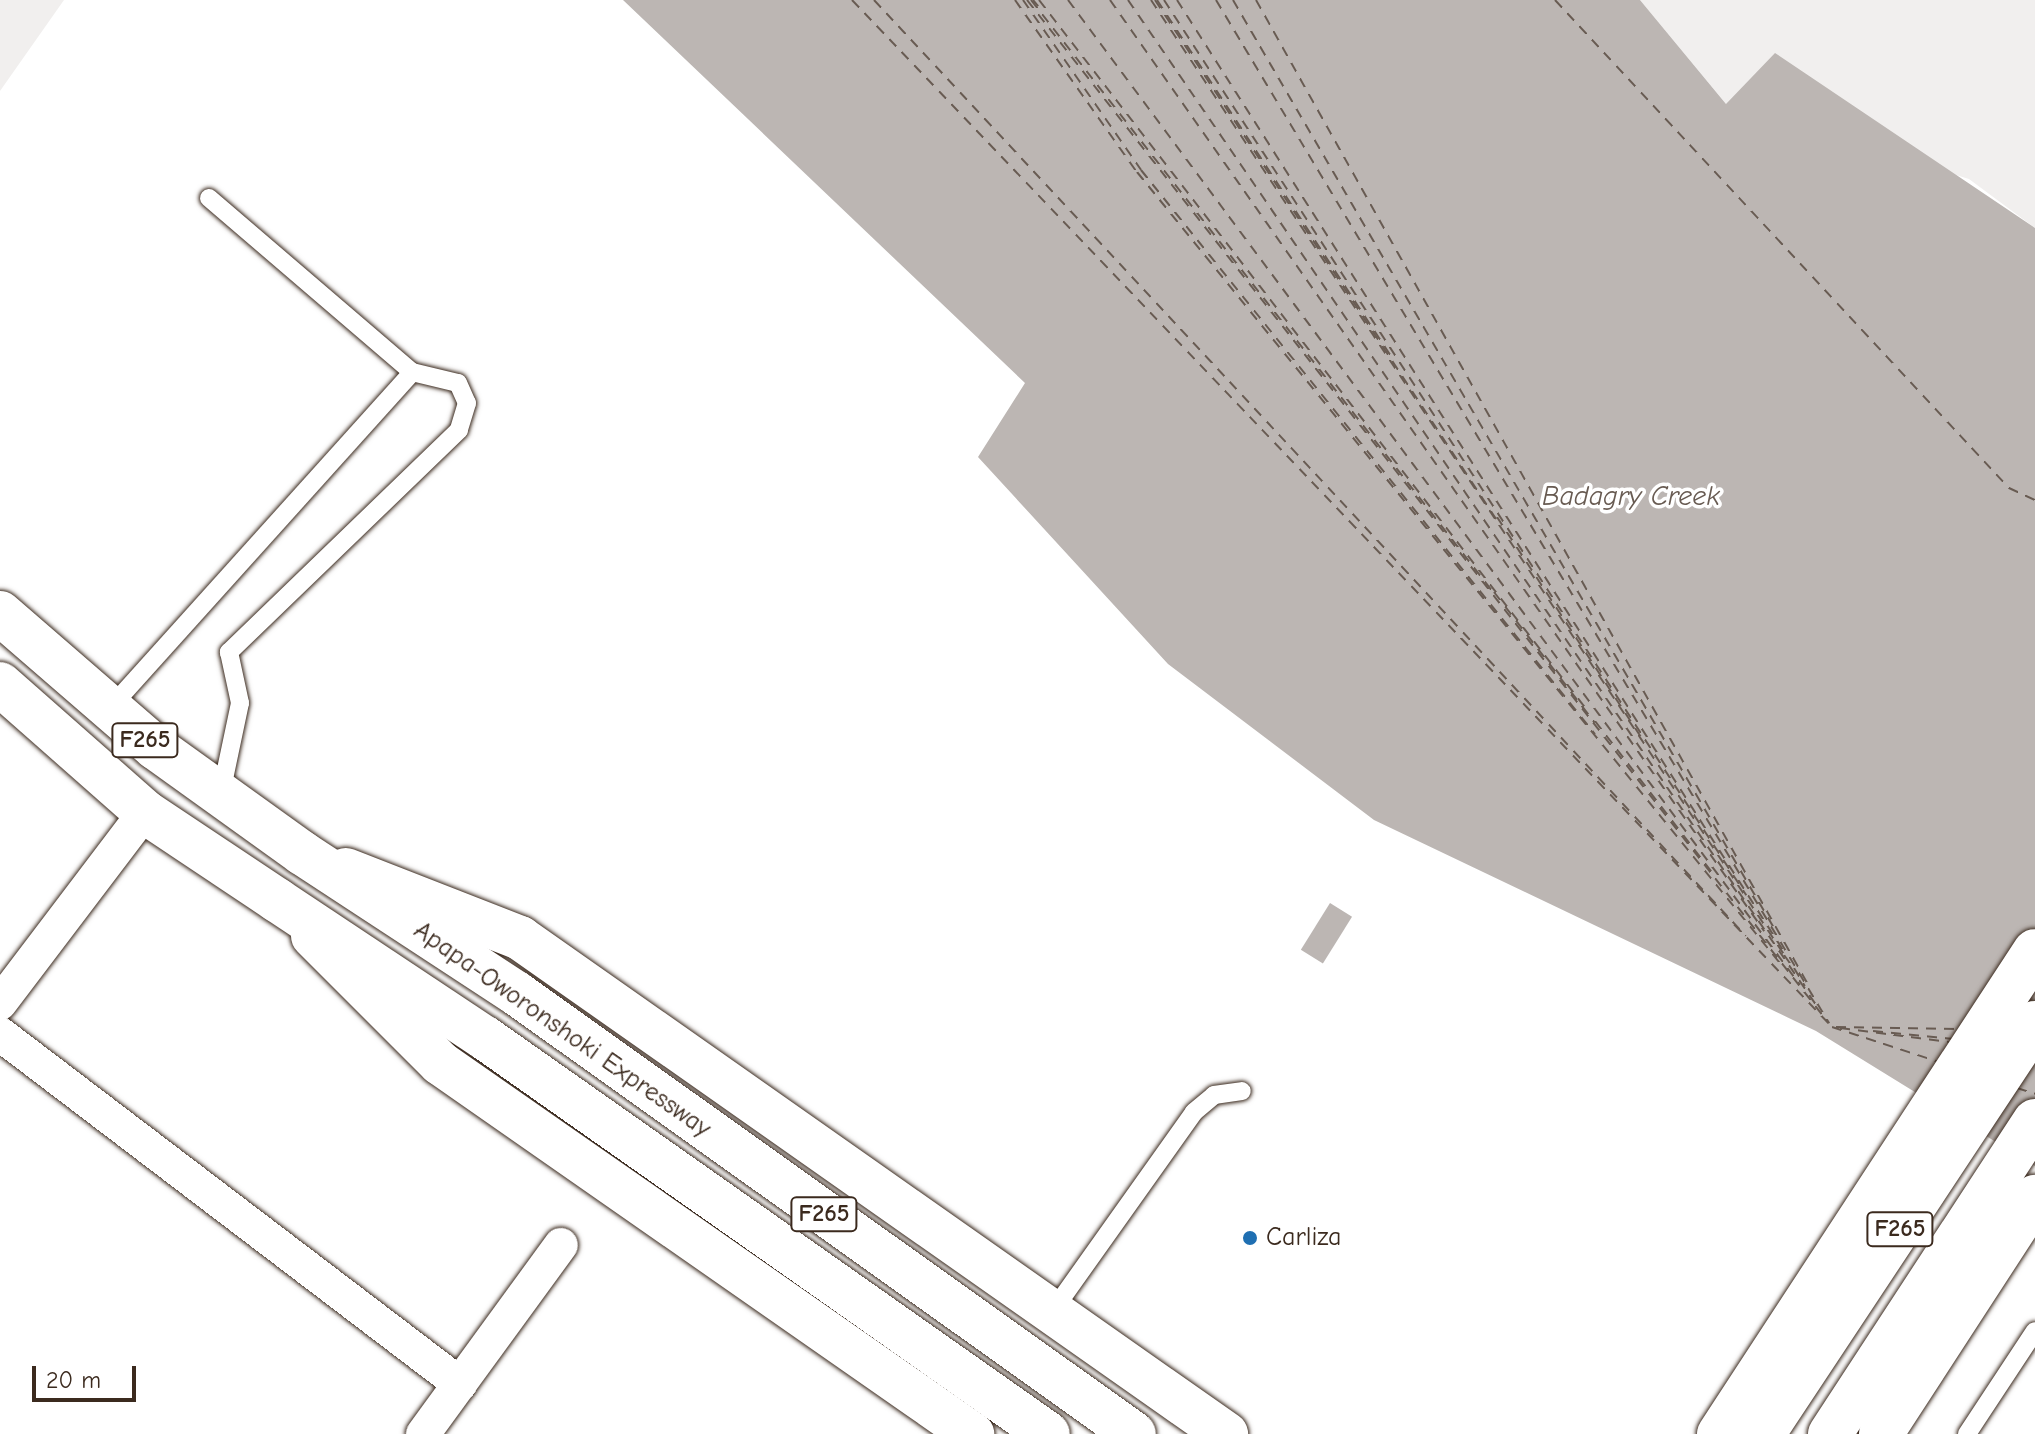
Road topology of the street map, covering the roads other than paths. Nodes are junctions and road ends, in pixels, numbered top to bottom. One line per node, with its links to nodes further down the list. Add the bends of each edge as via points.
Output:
1 (209, 198): 2 (lane)
2 (412, 372): 5 (lane); 6 (lane, via 458,383 467,403 459,430 229,652 240,703)
3 (0, 613): 5 (main road, Apapa-Oworonshoki Expressway / F265)
4 (0, 684): 7 (main road, Apapa-Oworonshoki Expressway / F265)
5 (108, 709): 6 (main road, Apapa-Oworonshoki Expressway / F265)
6 (221, 795): 8 (main road, Apapa-Oworonshoki Expressway / F265)
7 (145, 812): 9 (main road, Apapa-Oworonshoki Expressway / F265); 11 (street)
8 (302, 853): 18 (main road, via 520,938); 24 (main road, Apapa-Oworonshoki Expressway / F265, via 516,993)
9 (277, 900): 22 (main road, via 440,1063); 23 (main road, Apapa-Oworonshoki Expressway / F265, via 485,1038)
10 (2035, 951): 26 (main road)
11 (0, 1003)
12 (2035, 1023): 27 (main road, F265)
13 (0, 1034): 20 (street)
14 (1242, 1091): 18 (lane, via 1214,1095 1194,1112)
15 (2035, 1121): 28 (main road, F265)
16 (2035, 1197): 29 (main road)
17 (561, 1245): 20 (street)
18 (1052, 1312): 25 (main road)
19 (2035, 1331): 30 (lane)
20 (460, 1384): 21 (street)
21 (423, 1434)
22 (972, 1434)
23 (1048, 1434)
24 (1134, 1434)
25 (1226, 1434)
26 (1719, 1434)
27 (1763, 1434)
28 (1830, 1434)
29 (1881, 1434)
30 (1967, 1434)

